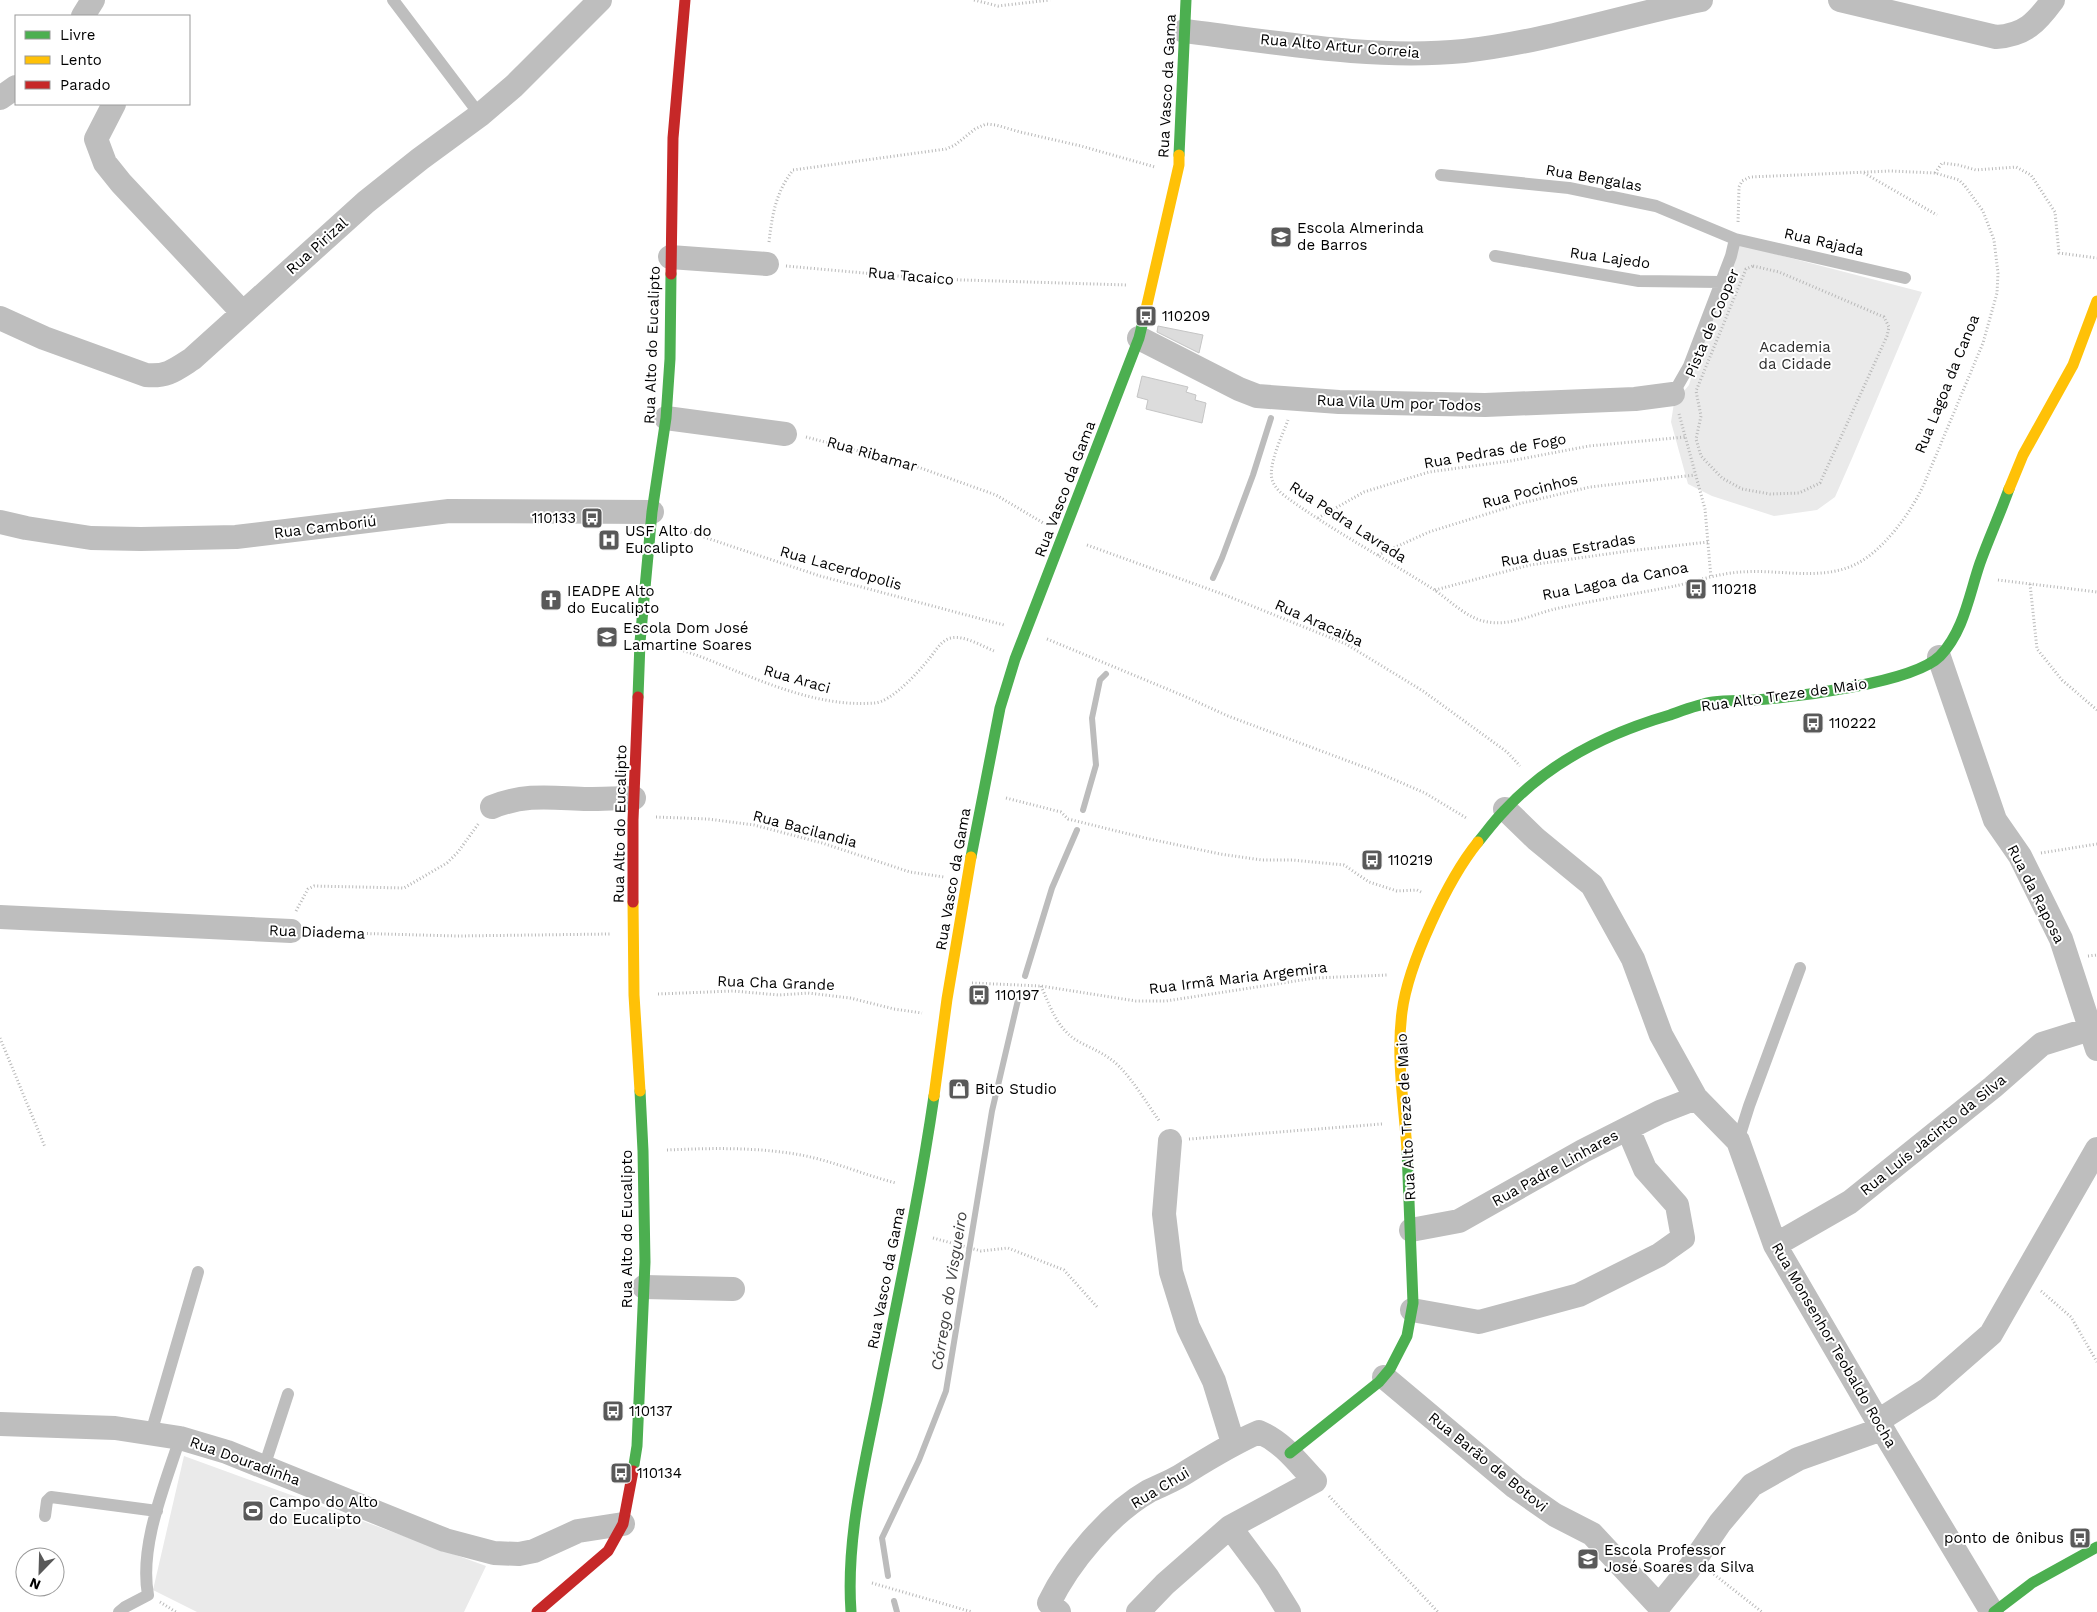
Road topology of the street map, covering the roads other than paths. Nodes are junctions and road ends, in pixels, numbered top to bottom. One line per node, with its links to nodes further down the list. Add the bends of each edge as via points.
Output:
1 (93, 0): 9 (street)
2 (393, 0): 14 (lane)
3 (600, 0): 14 (street, Rua Pirizal, via 514,86)
4 (685, 0): 18 (street, Rua Alto do Eucalipto, via 673,138)
5 (1186, 0): 10 (street, Rua Vasco da Gama)
6 (1701, 0): 10 (street, Rua Alto Artur Correia, via 1513,44 1429,53 1362,51)
7 (1840, 0): 8 (street, via 1996,38 2025,30)
8 (2053, 0)
9 (84, 15)
10 (1184, 31): 25 (street, Rua Vasco da Gama, via 1179,165)
11 (15, 88): 12 (street)
12 (0, 98)
13 (113, 105): 23 (street, via 96,139 105,163)
14 (480, 115): 23 (street, Rua Pirizal, via 366,202)
15 (1442, 175): 16 (lane, Rua Bengalas, via 1569,188 1656,206)
16 (1735, 239): 20 (lane, Rua Rajada); 21 (lane)
17 (1495, 256): 21 (lane, Rua Lajedo, via 1639,281)
18 (670, 257): 19 (street); 27 (street, Rua Alto do Eucalipto, via 670,359)
19 (767, 264)
20 (1905, 278)
21 (1721, 282): 26 (lane, via 1689,366)
22 (2097, 300): 31 (street, Rua Alto Treze de Maio, via 2074,365 2023,455 1962,622)
23 (243, 313): 24 (street, Rua Pirizal, via 192,359 170,373 158,376 97,358)
24 (0, 318)
25 (1139, 338): 26 (street, Rua Vila Um por Todos, via 1257,396 1485,405 1635,399); 66 (street, Rua Vasco da Gama, via 1015,659 1000,708 950,982 925,1158 856,1508 850,1577)
26 (1673, 394)
27 (666, 418): 28 (street); 29 (street, Rua Alto do Eucalipto)
28 (786, 434)
29 (651, 518): 30 (street, Rua Camboriú, via 449,511 236,537 141,539 91,538); 33 (street, Rua Alto do Eucalipto, via 640,642)
30 (0, 522)
31 (1939, 657): 34 (street, Rua Alto Treze de Maio, via 1927,666 1888,680 1756,700 1712,702 1630,726 1552,767); 38 (street, Rua da Raposa, via 1995,820 2020,856 2061,939)
32 (492, 807): 33 (street, via 510,800 540,796 590,799)
33 (634, 809): 47 (street, Rua Alto do Eucalipto, via 634,995 643,1151)
34 (1505, 809): 39 (street, Rua Monsenhor Teobaldo Rocha, via 1592,885 1634,959 1661,1035); 44 (street, Rua Alto Treze de Maio, via 1470,852 1443,900 1411,975 1402,1011 1400,1048)
35 (0, 917): 36 (street, Rua Diadema)
36 (291, 932)
37 (1800, 968): 42 (lane)
38 (2094, 1039): 45 (street, Rua Luís Jacinto da Silva, via 2042,1044 1850,1202)
39 (1696, 1098): 40 (street, Rua Padre Linhares); 42 (street, Rua Monsenhor Teobaldo Rocha)
40 (1628, 1129): 44 (street, Rua Padre Linhares, via 1460,1221); 49 (street, via 1645,1169 1677,1205 1683,1238 1659,1255 1580,1295 1479,1322)
41 (1170, 1141): 56 (street, via 1164,1214 1171,1272 1188,1327 1214,1381)
42 (1738, 1141): 45 (street, Rua Monsenhor Teobaldo Rocha)
43 (2097, 1148): 53 (street, via 1991,1334 1928,1389)
44 (1411, 1230): 49 (street, Rua Alto Treze de Maio)
45 (1775, 1245): 53 (street, Rua Monsenhor Teobaldo Rocha)
46 (198, 1272): 54 (lane)
47 (644, 1287): 48 (street); 61 (street, Rua Alto do Eucalipto, via 636,1446)
48 (733, 1289)
49 (1412, 1310): 50 (street, Rua Alto Treze de Maio, via 1407,1336)
50 (1384, 1376): 53 (street, Rua Barão de Botovi, via 1515,1487 1555,1515 1592,1534 1659,1606 1752,1484 1798,1459); 57 (street, Rua Alto Treze de Maio)
51 (288, 1394): 58 (lane)
52 (0, 1424): 54 (street, Rua Douradinha, via 115,1428)
53 (1880, 1425): 70 (street, Rua Monsenhor Teobaldo Rocha)
54 (151, 1434): 55 (street, Rua Douradinha)
55 (180, 1438): 58 (street, Rua Douradinha); 59 (lane)
56 (1233, 1443): 57 (street, Rua Chui, via 1259,1432); 67 (street, Rua Chui, via 1119,1512 1066,1572 1049,1603)
57 (1290, 1453): 62 (street, Rua Chui, via 1310,1476)
58 (264, 1467): 61 (street, Rua Douradinha, via 445,1540 494,1553 534,1551 578,1531)
59 (156, 1511): 60 (lane, via 51,1497 47,1501); 64 (lane, via 146,1565 148,1595)
60 (45, 1516)
61 (623, 1524): 65 (street, Rua Alto do Eucalipto, via 608,1551)
62 (1230, 1527): 68 (street); 69 (street)
63 (2097, 1547): 70 (street, via 2032,1583)
64 (119, 1612)
65 (536, 1612)
66 (851, 1612)
67 (1059, 1612)
68 (1138, 1612)
69 (1289, 1612)
70 (1993, 1612)

